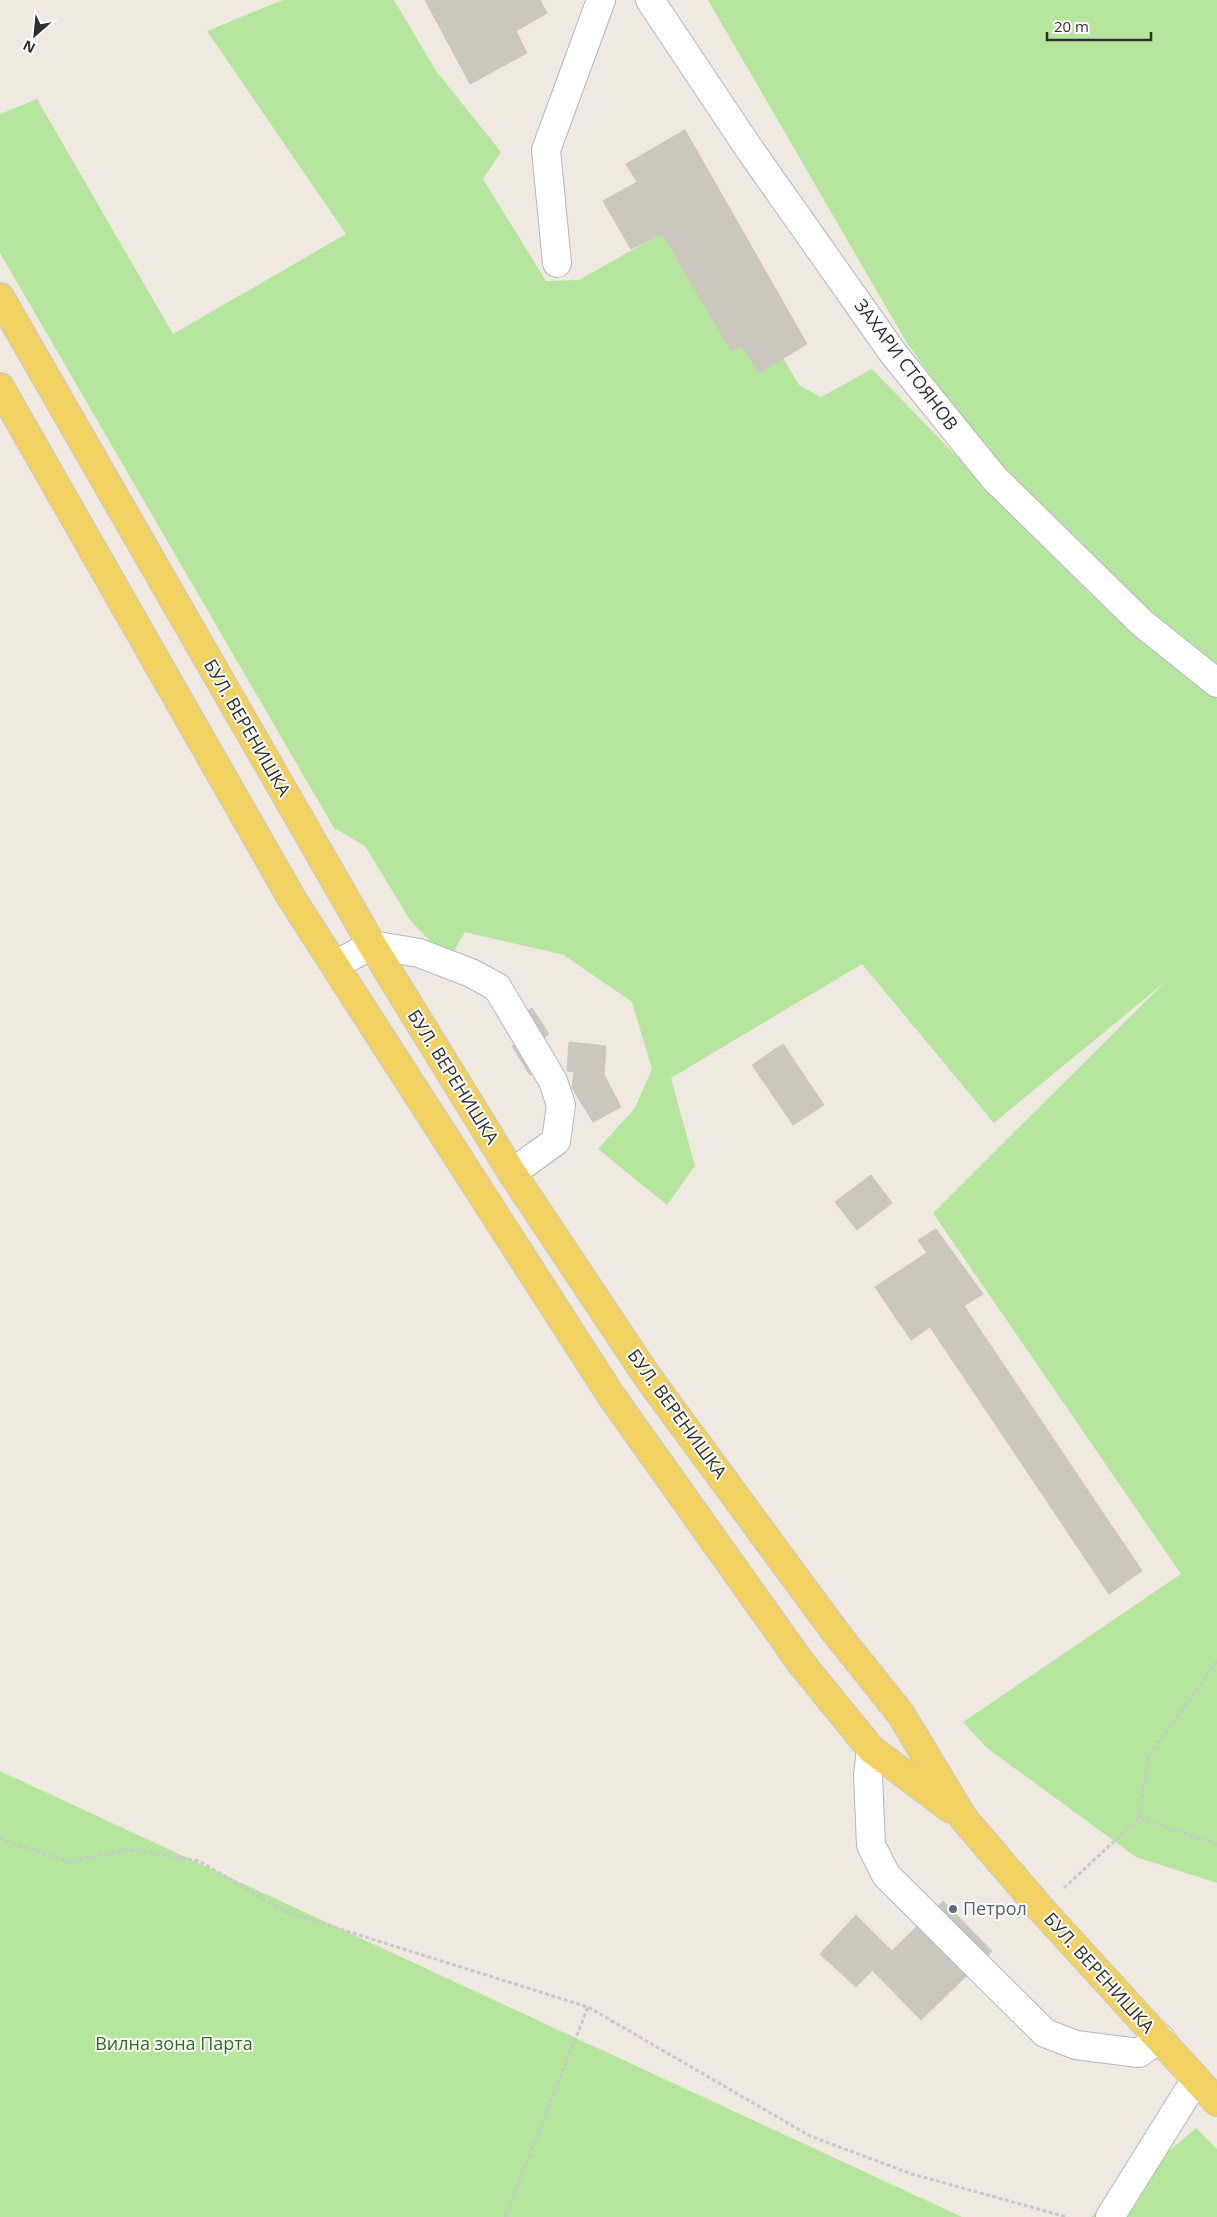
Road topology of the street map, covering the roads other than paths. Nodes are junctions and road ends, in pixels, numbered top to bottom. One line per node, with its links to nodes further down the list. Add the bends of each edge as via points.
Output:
1 (601, 0): 3 (street, via 546,150)
2 (650, 0): 6 (street, ЗАХАРИ СТОЯНОВ, via 750,150 893,353 994,478 1142,623)
3 (557, 263)
4 (0, 297): 7 (main road, БУЛ. ВЕРЕНИШКА)
5 (0, 387): 8 (main road, БУЛ. ВЕРЕНИШКА, via 292,899)
6 (1217, 682)
7 (372, 945): 8 (street); 9 (main road, БУЛ. ВЕРЕНИШКА); 9 (street, via 419,953 498,987 553,1081 561,1105 556,1141)
8 (334, 966): 11 (main road, БУЛ. ВЕРЕНИШКА)
9 (512, 1173): 10 (main road, БУЛ. ВЕРЕНИШКА)
10 (647, 1376): 11 (main road); 13 (main road, БУЛ. ВЕРЕНИШКА, via 836,1633 900,1713)
11 (612, 1397): 12 (main road, БУЛ. ВЕРЕНИШКА, via 801,1663)
12 (871, 1749): 13 (main road, БУЛ. ВЕРЕНИШКА); 14 (street, via 868,1776 871,1845 886,1875 1045,2033 1076,2045 1139,2053)
13 (964, 1819): 14 (main road, БУЛ. ВЕРЕНИШКА)
14 (1160, 2038): 15 (main road, БУЛ. ВЕРЕНИШКА)
15 (1196, 2079): 16 (main road, БУЛ. ВЕРЕНИШКА); 17 (street)
16 (1217, 2102)
17 (1110, 2217)

